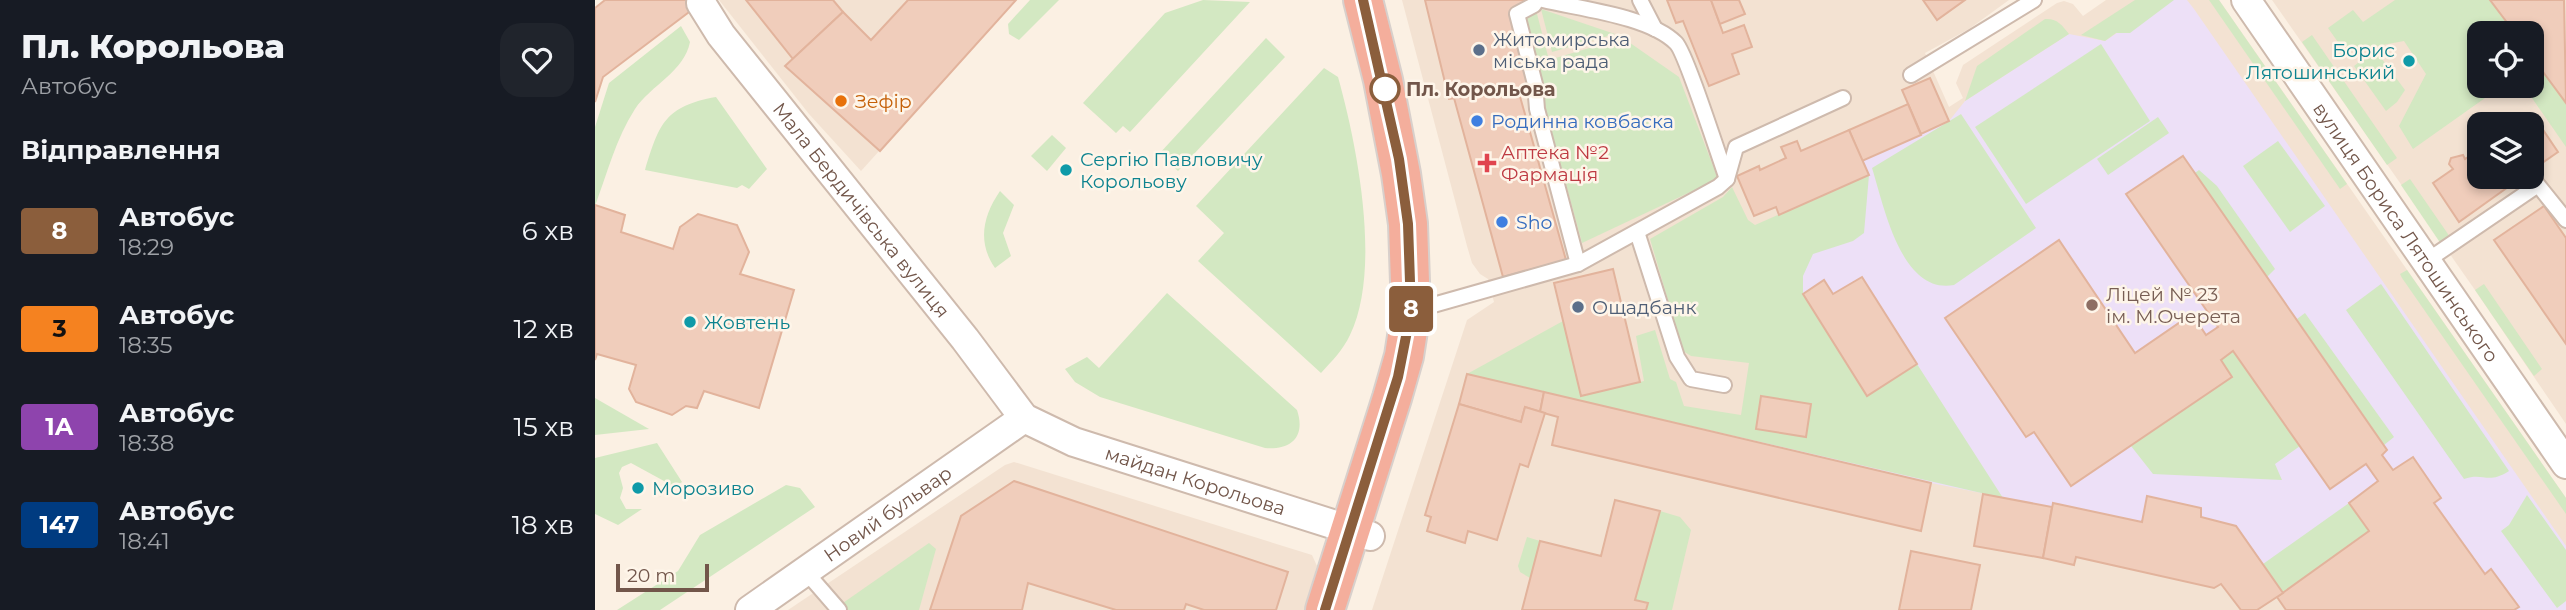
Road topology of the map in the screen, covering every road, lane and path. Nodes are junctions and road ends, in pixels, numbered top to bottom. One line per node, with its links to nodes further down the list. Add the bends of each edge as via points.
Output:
1 (1363, 0): 17 (highway, via 1401,174)
2 (1383, 0): 17 (highway, via 1417,139 1428,221)
3 (1537, 0): 16 (lane, via 1517,14)
4 (1543, 0): 9 (lane)
5 (1640, 0): 9 (lane)
6 (2034, 0): 10 (lane)
7 (2246, 0): 15 (street, вулиця Бориса Лятошинського)
8 (701, 3): 19 (street, Мала Бердичівська вулиця, via 721,35)
9 (1655, 29): 12 (lane, via 1677,44)
10 (1911, 75)
11 (1843, 98): 12 (lane, via 1736,147)
12 (1727, 179): 14 (lane)
13 (2566, 220): 15 (lane, via 2538,184)
14 (1637, 232): 16 (lane); 18 (lane, via 1678,357 1691,379)
15 (2425, 262): 20 (street, вулиця Бориса Лятошинського)
16 (1578, 264): 17 (lane)
17 (1421, 308): 21 (highway, via 1401,366)
18 (1724, 385)
19 (1024, 418): 21 (street, майдан Корольова, via 1074,442); 22 (street, Новий бульвар)
20 (2566, 464)
21 (1360, 533): 25 (highway); 26 (highway)
22 (806, 572): 23 (street, Новий бульвар); 24 (lane)
23 (750, 610)
24 (839, 610)
25 (1325, 610)
26 (1348, 610)

